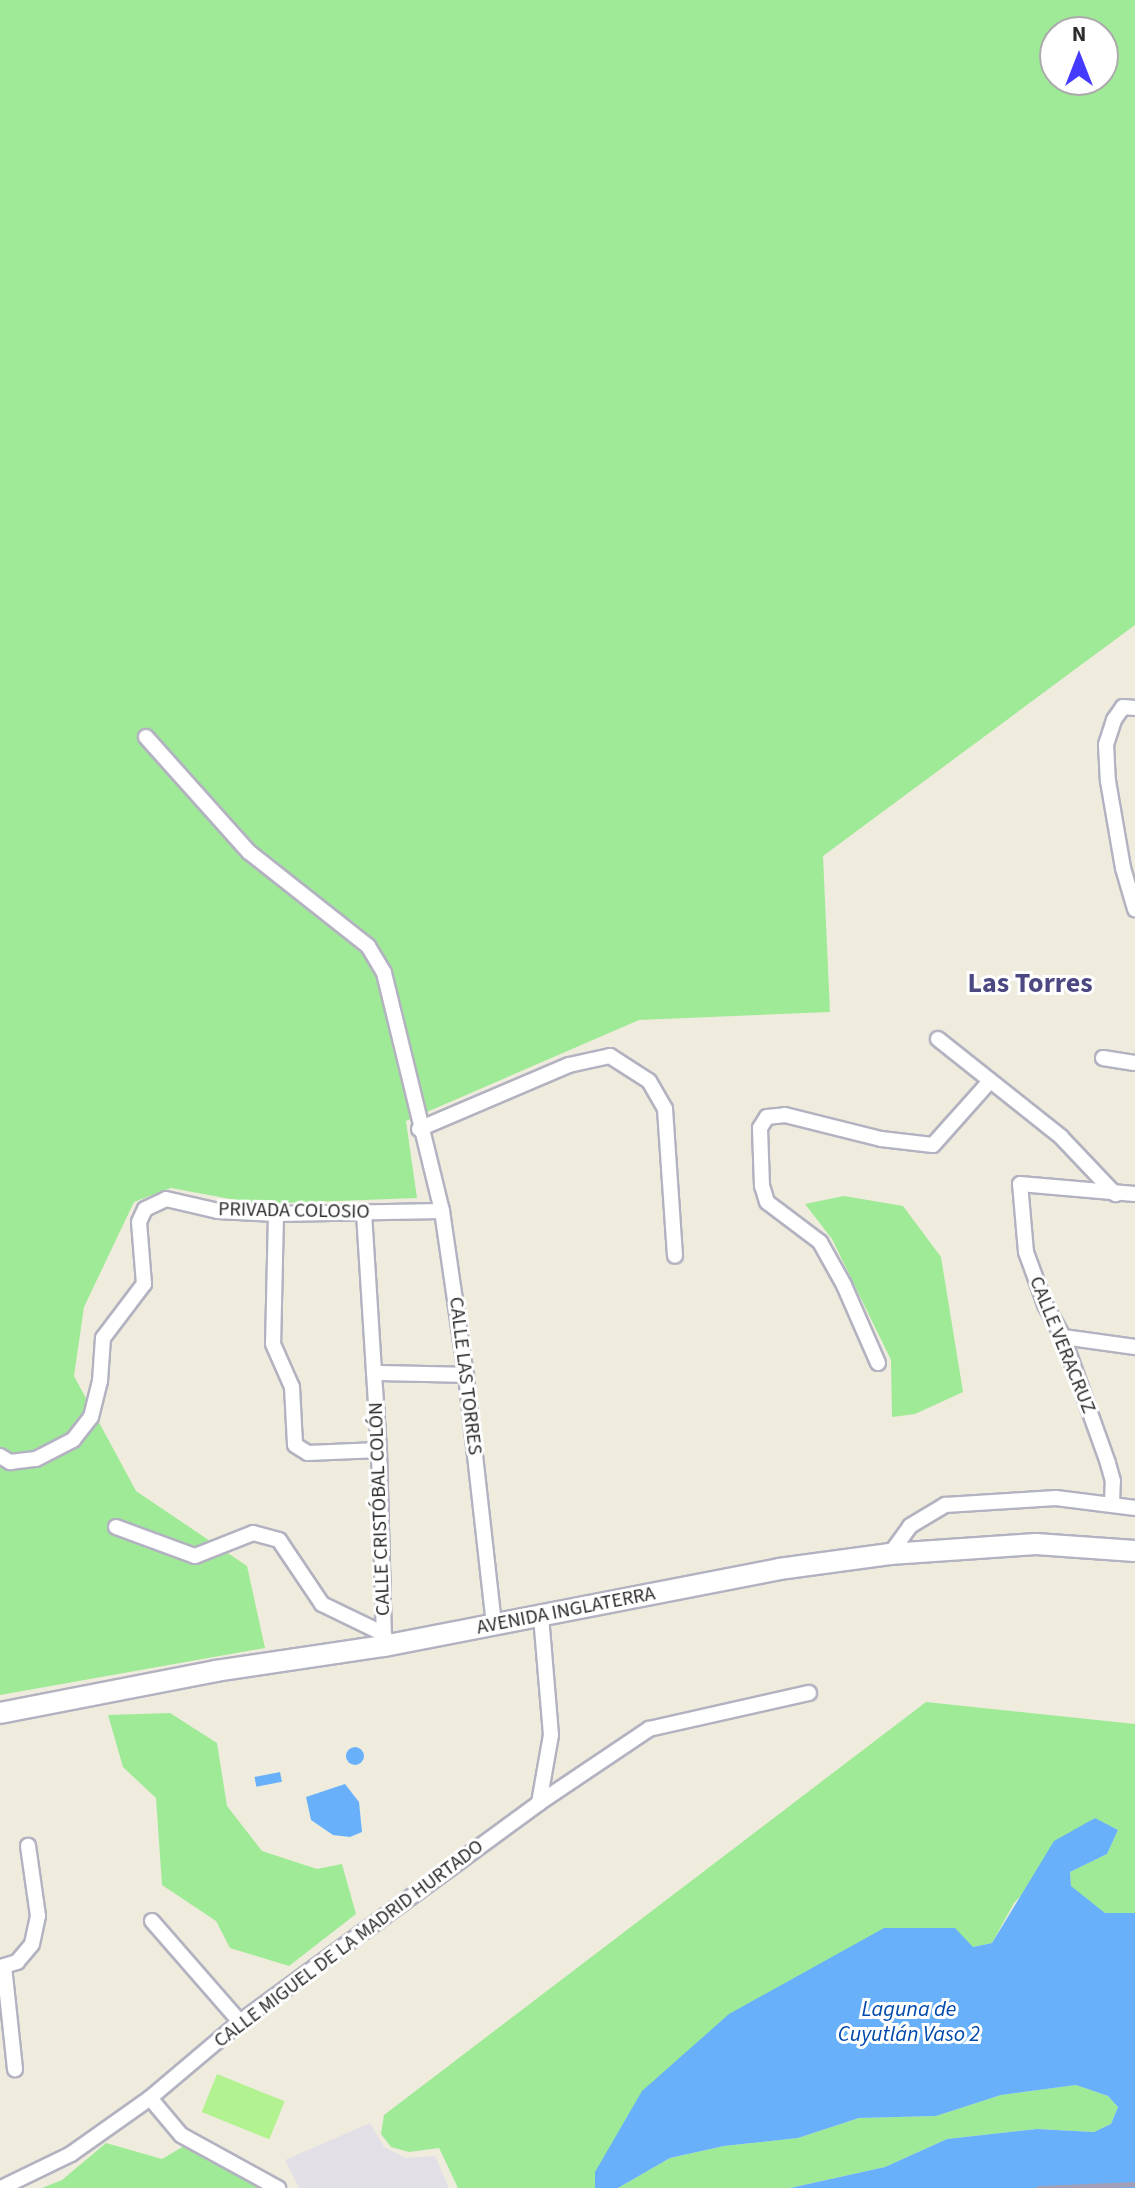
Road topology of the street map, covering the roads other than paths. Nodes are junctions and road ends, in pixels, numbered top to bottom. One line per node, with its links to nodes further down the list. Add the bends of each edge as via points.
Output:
1 (1129, 708): 3 (street, via 1114,720 1106,745 1123,868)
2 (146, 737): 8 (street, CALLE LAS TORRES, via 249,852 368,946 384,973)
3 (1135, 909)
4 (938, 1039): 7 (street)
5 (1103, 1058): 6 (street)
6 (1135, 1063)
7 (990, 1081): 9 (street, via 1061,1137); 17 (street, via 933,1145 881,1139 785,1115 767,1117 760,1128 767,1202 820,1242)
8 (419, 1129): 11 (street, CALLE LAS TORRES); 14 (street, via 569,1065 610,1056 649,1081 665,1109)
9 (1115, 1194): 10 (street); 15 (street, CALLE VERACRUZ, via 1020,1184 1026,1252)
10 (1135, 1194)
11 (442, 1211): 12 (street, PRIVADA COLOSIO); 19 (street, CALLE LAS TORRES)
12 (364, 1213): 13 (street, PRIVADA COLOSIO); 18 (street, CALLE CRISTÓBAL COLÓN)
13 (276, 1214): 20 (street, via 273,1344 292,1387 295,1445 308,1453); 21 (street, PRIVADA COLOSIO, via 218,1211 166,1199 145,1209 139,1222 144,1284 103,1338 91,1417 73,1440 36,1459 10,1462)
14 (675, 1256)
15 (1063, 1337): 16 (street); 22 (street, CALLE VERACRUZ, via 1108,1463)
16 (1135, 1347)
17 (878, 1363)
18 (374, 1373): 19 (street, CALLE CRISTÓBAL COLÓN); 20 (street, CALLE CRISTÓBAL COLÓN)
19 (466, 1375): 28 (street, CALLE LAS TORRES)
20 (379, 1450): 29 (street, CALLE CRISTÓBAL COLÓN)
21 (0, 1456)
22 (1112, 1504): 23 (street); 26 (street, via 1056,1498 945,1505 910,1526)
23 (1135, 1508)
24 (116, 1527): 29 (street, via 195,1556 253,1533 279,1540 322,1604)
25 (1135, 1551): 26 (main road, AVENIDA INGLATERRA, via 1036,1544)
26 (890, 1554): 27 (main road, AVENIDA INGLATERRA, via 779,1569)
27 (541, 1615): 28 (main road, AVENIDA INGLATERRA); 32 (street, via 551,1735)
28 (494, 1625): 29 (main road, AVENIDA INGLATERRA)
29 (384, 1640): 31 (main road, AVENIDA INGLATERRA)
30 (809, 1693): 32 (street, CALLE MIGUEL DE LA MADRID HURTADO, via 649,1729)
31 (0, 1713)
32 (539, 1803): 36 (street, CALLE MIGUEL DE LA MADRID HURTADO)
33 (28, 1846): 35 (street, via 38,1916 32,1944 17,1962)
34 (152, 1921): 36 (street)
35 (2, 1964): 37 (street)
36 (240, 2022): 38 (street, CALLE MIGUEL DE LA MADRID HURTADO)
37 (15, 2069)
38 (150, 2098): 39 (street, CALLE MIGUEL DE LA MADRID HURTADO, via 71,2154); 40 (street, via 181,2135)
39 (1, 2188)
40 (278, 2188)

